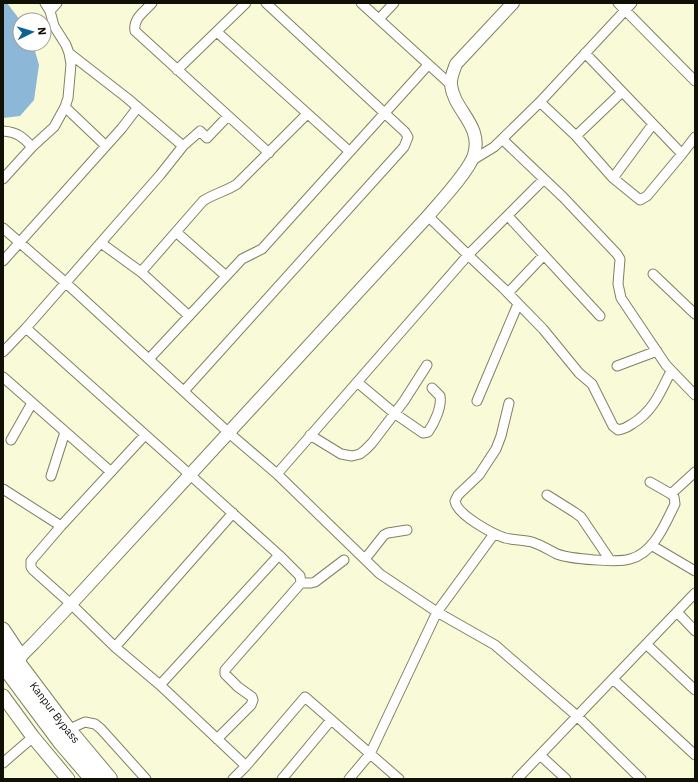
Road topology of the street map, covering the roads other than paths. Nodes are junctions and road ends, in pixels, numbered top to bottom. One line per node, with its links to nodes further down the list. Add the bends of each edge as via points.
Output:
1 (57, 3): 10 (street)
2 (152, 3): 17 (street, via 135,21 135,31)
3 (246, 3): 13 (street)
4 (266, 3): 24 (street)
5 (360, 3): 12 (street)
6 (394, 3): 12 (street)
7 (513, 3): 19 (street, via 456,64)
8 (618, 3): 11 (street)
9 (632, 3): 11 (street)
10 (47, 7): 14 (street)
11 (625, 10): 15 (street); 18 (street)
12 (379, 19): 16 (street)
13 (217, 32): 17 (street); 25 (street)
14 (69, 53): 22 (street, via 70,79); 23 (street)
15 (585, 53): 20 (street); 21 (street)
16 (428, 65): 19 (street); 24 (street)
17 (177, 70): 26 (street)
18 (695, 81)
19 (450, 84): 38 (street, via 475,133 476,144)
20 (622, 92): 27 (street); 29 (street)
21 (540, 102): 29 (street); 31 (street)
22 (65, 107): 32 (street); 34 (street, via 54,127)
23 (138, 107): 32 (street); 33 (street)
24 (384, 113): 35 (street); 70 (street, via 408,137 404,147)
25 (306, 114): 35 (street); 36 (street)
26 (228, 116): 33 (street, via 207,138 200,131); 36 (street)
27 (653, 124): 37 (street); 39 (street)
28 (3, 131): 34 (street, via 20,135)
29 (576, 136): 39 (street)
30 (695, 138): 37 (street)
31 (502, 139): 38 (street); 41 (street)
32 (106, 146): 46 (street)
33 (183, 146): 47 (street)
34 (32, 147): 40 (street)
35 (349, 151): 53 (street, via 262,249 242,259)
36 (269, 153): 45 (street, via 232,188 203,201)
37 (682, 154): 39 (street, via 642,199 636,198)
38 (471, 161): 42 (street)
39 (613, 178)
40 (3, 179)
41 (544, 179): 43 (street); 61 (street, via 620,258 618,291)
42 (428, 216): 48 (street); 77 (street)
43 (508, 216): 48 (street); 49 (street)
44 (3, 228): 46 (street)
45 (176, 232): 51 (street); 53 (street)
46 (20, 242): 50 (street); 54 (street)
47 (101, 243): 51 (street); 54 (street)
48 (468, 255): 55 (street); 68 (street)
49 (544, 255): 55 (street); 59 (street)
50 (3, 261)
51 (141, 272): 58 (street)
52 (653, 274): 57 (street)
53 (226, 276): 58 (street)
54 (66, 283): 60 (street); 63 (street)
55 (508, 293): 56 (street)
56 (518, 304): 66 (street, via 557,345 579,373 592,384 612,426 618,430 647,414); 72 (street)
57 (695, 314)
58 (189, 316): 63 (street)
59 (600, 316)
60 (26, 328): 62 (street); 78 (street)
61 (657, 351): 65 (street); 66 (street)
62 (3, 352)
63 (149, 359): 70 (street)
64 (427, 365): 75 (street)
65 (617, 366)
66 (671, 371): 71 (street)
67 (3, 377): 73 (street)
68 (357, 382): 75 (street); 79 (street)
69 (432, 388): 75 (street, via 441,400 428,432 418,431)
70 (184, 392): 77 (street)
71 (695, 395)
72 (477, 401)
73 (32, 403): 76 (street); 80 (street)
74 (509, 403): 93 (street, via 496,449 479,475 455,502 458,509)
75 (394, 413): 79 (street, via 365,450 356,455 341,454)
76 (65, 432): 81 (street); 85 (street)
77 (229, 432): 83 (street); 84 (street)
78 (146, 435): 81 (street); 84 (street)
79 (310, 435): 83 (street)
80 (11, 440)
81 (111, 472): 91 (street)
82 (695, 472): 88 (street)
83 (277, 474): 96 (street)
84 (190, 475): 90 (street); 102 (street)
85 (51, 476)
86 (650, 482): 88 (street)
87 (3, 489): 91 (street)
88 (671, 494): 94 (street, via 675,504 660,533)
89 (547, 495): 98 (street, via 581,518)
90 (233, 513): 95 (street); 109 (street)
91 (61, 526): 102 (street, via 31,561 31,567)
92 (408, 530): 96 (street, via 384,535)
93 (494, 534): 98 (street, via 532,542 566,557); 103 (street)
94 (651, 544): 98 (street, via 644,552 631,559); 99 (street)
95 (279, 555): 100 (street, via 300,576); 113 (street)
96 (365, 559): 103 (street, via 380,574)
97 (344, 560): 100 (street, via 316,582)
98 (610, 560)
99 (695, 571)
100 (301, 583): 120 (street, via 225,670 225,674 253,700)
101 (695, 593): 104 (street)
102 (71, 604): 109 (street); 110 (street)
103 (437, 612): 116 (street, via 495,645); 121 (street)
104 (677, 612): 106 (street); 108 (street)
105 (3, 629): 110 (main road)
106 (695, 631)
107 (3, 644): 129 (highway, Kanpur Bypass, via 67,729)
108 (646, 644): 112 (street); 114 (street)
109 (115, 647): 113 (street)
110 (21, 656): 118 (main road)
111 (3, 664): 128 (highway, Kanpur Bypass, via 62,743)
112 (613, 679): 116 (street); 123 (street)
113 (160, 685): 120 (street)
114 (695, 690)
115 (3, 696): 119 (main road)
116 (577, 716): 122 (street); 137 (street)
117 (331, 720): 121 (street); 125 (street, via 305,697); 132 (street)
118 (74, 727): 130 (main road); 131 (street, via 85,722 101,729)
119 (33, 737): 124 (street); 127 (main road)
120 (217, 739): 125 (street)
121 (370, 754): 133 (street); 134 (street)
122 (540, 754): 135 (street); 136 (street)
123 (695, 755)
124 (3, 764)
125 (246, 766): 126 (street)
126 (237, 778)
127 (68, 779)
128 (93, 779)
129 (109, 779)
130 (117, 779)
131 (146, 779)
132 (282, 779)
133 (349, 779)
134 (399, 779)
135 (517, 779)
136 (566, 779)
137 (642, 779)

